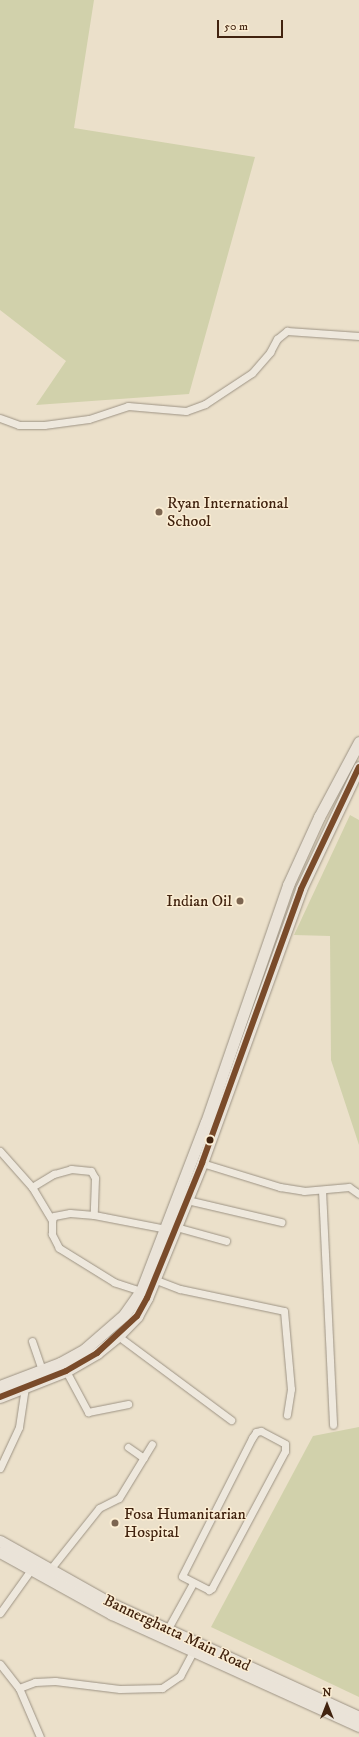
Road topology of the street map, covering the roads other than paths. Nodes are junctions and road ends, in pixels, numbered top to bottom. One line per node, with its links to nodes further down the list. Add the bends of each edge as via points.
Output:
1 (359, 336): 2 (street, via 287,331 277,339 270,352 252,373 205,404 186,411 128,406 89,419 44,425 19,425)
2 (0, 418)
3 (359, 742): 5 (main road, via 319,817 288,885)
4 (359, 766): 5 (main road, via 311,863)
5 (252, 1008): 7 (main road); 15 (main road)
6 (0, 1151): 8 (street)
7 (202, 1163): 9 (street, via 263,1183 304,1191); 11 (main road)
8 (32, 1187): 12 (street, via 54,1174 71,1168 91,1171 95,1178); 13 (street)
9 (322, 1190): 10 (street, via 349,1187); 29 (street)
10 (359, 1194)
11 (187, 1200): 14 (street); 15 (main road)
12 (94, 1214): 13 (street, via 70,1213 54,1216); 15 (street)
13 (52, 1220): 18 (street, via 52,1234 60,1248 114,1282)
14 (281, 1222)
15 (171, 1228): 16 (street); 17 (main road)
16 (226, 1241)
17 (151, 1278): 18 (main road); 19 (main road, via 137,1316); 27 (street, via 180,1289 284,1311 291,1389)
18 (141, 1291): 21 (main road, via 108,1332 85,1349)
19 (118, 1336): 22 (main road, via 97,1353); 28 (street)
20 (32, 1341): 21 (street)
21 (42, 1370): 23 (main road)
22 (66, 1371): 24 (main road); 26 (street, via 88,1412)
23 (0, 1386)
24 (25, 1387): 25 (main road); 33 (street, via 19,1427)
25 (0, 1397)
26 (128, 1404)
27 (287, 1415)
28 (231, 1420)
29 (333, 1425)
30 (152, 1444): 32 (street)
31 (128, 1447): 32 (street)
32 (144, 1458): 37 (street, via 119,1498 99,1508)
33 (0, 1468)
34 (0, 1541): 37 (main road, Bannerghatta Main Road)
35 (0, 1552): 36 (main road, Bannerghatta Main Road)
36 (30, 1571): 37 (main road, Bannerghatta Main Road); 39 (street)
37 (47, 1574): 40 (main road, Bannerghatta Main Road, via 112,1614)
38 (193, 1583): 38 (street, via 184,1578 183,1574 256,1432 261,1431 285,1444 285,1452 212,1588 209,1590); 40 (street)
39 (0, 1613)
40 (166, 1633): 41 (main road, Bannerghatta Main Road); 44 (main road, Bannerghatta Main Road)
41 (194, 1650): 43 (street, via 180,1676 162,1688 120,1689 55,1681 35,1682); 45 (main road, Bannerghatta Main Road)
42 (0, 1664): 43 (street)
43 (19, 1688): 46 (street)
44 (359, 1717)
45 (359, 1726)
46 (40, 1737)

